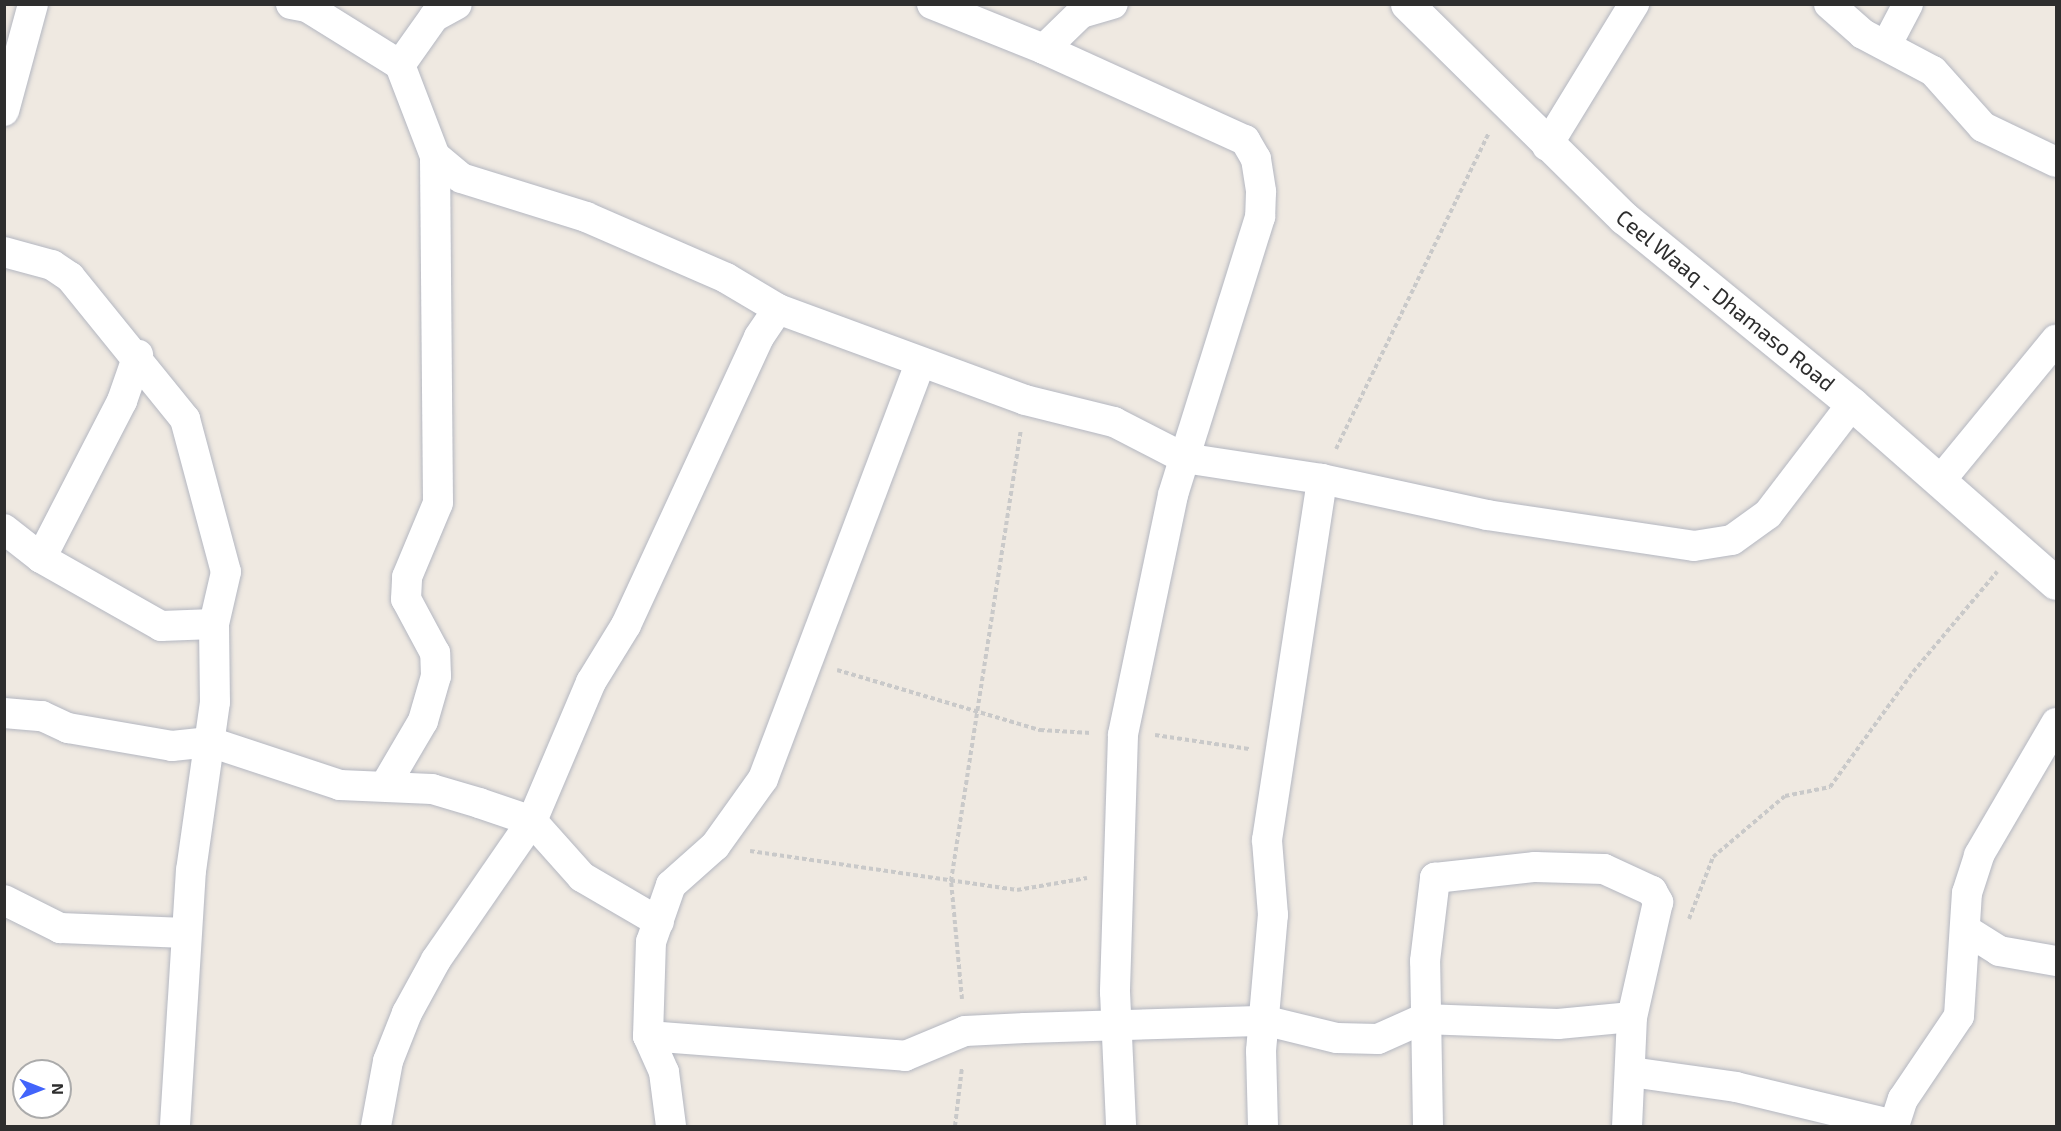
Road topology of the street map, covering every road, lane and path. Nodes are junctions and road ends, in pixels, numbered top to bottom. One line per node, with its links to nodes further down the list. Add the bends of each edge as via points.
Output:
1 (33, 4): 14 (street)
2 (291, 4): 12 (street, via 307,7)
3 (457, 4): 12 (street, via 434,17)
4 (932, 4): 11 (street)
5 (1113, 4): 11 (street, via 1081,13)
6 (1407, 4): 13 (main road, Ceel Waaq - Dhamaso Road)
7 (1634, 4): 15 (street)
8 (1829, 4): 10 (street, via 1863,34)
9 (1908, 4): 10 (street)
10 (1887, 44): 17 (street, via 1933,71 1983,127)
11 (1044, 50): 25 (street, via 1245,140 1256,159 1260,217)
12 (400, 65): 16 (street)
13 (1504, 98): 15 (main road, Ceel Waaq - Dhamaso Road); 26 (path)
14 (4, 111)
15 (1547, 146): 24 (main road, Ceel Waaq - Dhamaso Road, via 1623,218)
16 (435, 156): 19 (street, via 461,178 586,217 726,278); 40 (street, via 438,503 407,577 406,599 435,653 436,676 423,721)
17 (2056, 162)
18 (4, 252): 21 (street, via 52,265 70,277)
19 (778, 309): 22 (street); 41 (street, via 759,337 626,625 591,682)
20 (2056, 340): 27 (street)
21 (138, 355): 30 (street, via 122,401); 32 (street, via 185,419 194,447 226,573)
22 (920, 364): 23 (street); 33 (street)
23 (1025, 400): 25 (street, via 1114,422); 35 (path)
24 (1852, 404): 26 (street, via 1768,514 1732,540 1694,546 1487,515); 27 (main road, Ceel Waaq - Dhamaso Road)
25 (1184, 458): 26 (street); 37 (street, via 1156,564 1149,626)
26 (1322, 479): 39 (street)
27 (1940, 481): 29 (main road, Ceel Waaq - Dhamaso Road)
28 (4, 529): 30 (street)
29 (2014, 551): 31 (main road, Ceel Waaq - Dhamaso Road); 47 (path, via 1913,672 1830,787 1785,796 1713,856 1682,936)
30 (41, 558): 32 (street, via 161,626)
31 (2056, 583)
32 (214, 624): 38 (street)
33 (810, 662): 35 (path); 42 (street, via 763,779)
34 (4, 713): 38 (street, via 42,716 68,728 172,746)
35 (977, 714): 37 (path, via 1040,730); 44 (path)
36 (2056, 723): 48 (street, via 1985,841 1967,893)
37 (1123, 735): 39 (path, via 1175,735); 43 (street)
38 (210, 742): 40 (street, via 340,785); 49 (street)
39 (1276, 754): 53 (street, via 1267,840 1273,915)
40 (386, 784): 41 (street, via 432,789)
41 (532, 821): 46 (street, via 582,877); 59 (street, via 436,960 407,1013 388,1061)
42 (715, 846): 44 (path); 46 (street, via 671,885)
43 (1117, 872): 44 (path, via 1017,890); 54 (street)
44 (951, 881): 55 (path)
45 (4, 900): 49 (street, via 60,928)
46 (659, 922): 56 (street, via 651,942)
47 (1654, 923): 51 (street); 52 (street, via 1658,902 1652,891 1604,869 1499,868 1435,878 1427,918)
48 (1966, 930): 50 (street, via 1999,951); 66 (street, via 1959,1016 1903,1099)
49 (186, 933): 58 (street)
50 (2056, 961)
51 (1632, 1017): 52 (street, via 1558,1024); 57 (street)
52 (1424, 1019): 53 (street, via 1378,1039 1337,1038); 64 (street)
53 (1267, 1021): 54 (street); 63 (street, via 1261,1052)
54 (1120, 1025): 55 (street); 62 (street)
55 (965, 1031): 56 (street, via 905,1056); 61 (path)
56 (648, 1036): 60 (street, via 664,1072)
57 (1631, 1072): 65 (street); 66 (street, via 1736,1087)
58 (175, 1126)
59 (376, 1126)
60 (671, 1126)
61 (955, 1126)
62 (1121, 1126)
63 (1263, 1126)
64 (1428, 1126)
65 (1627, 1126)
66 (1894, 1126)

